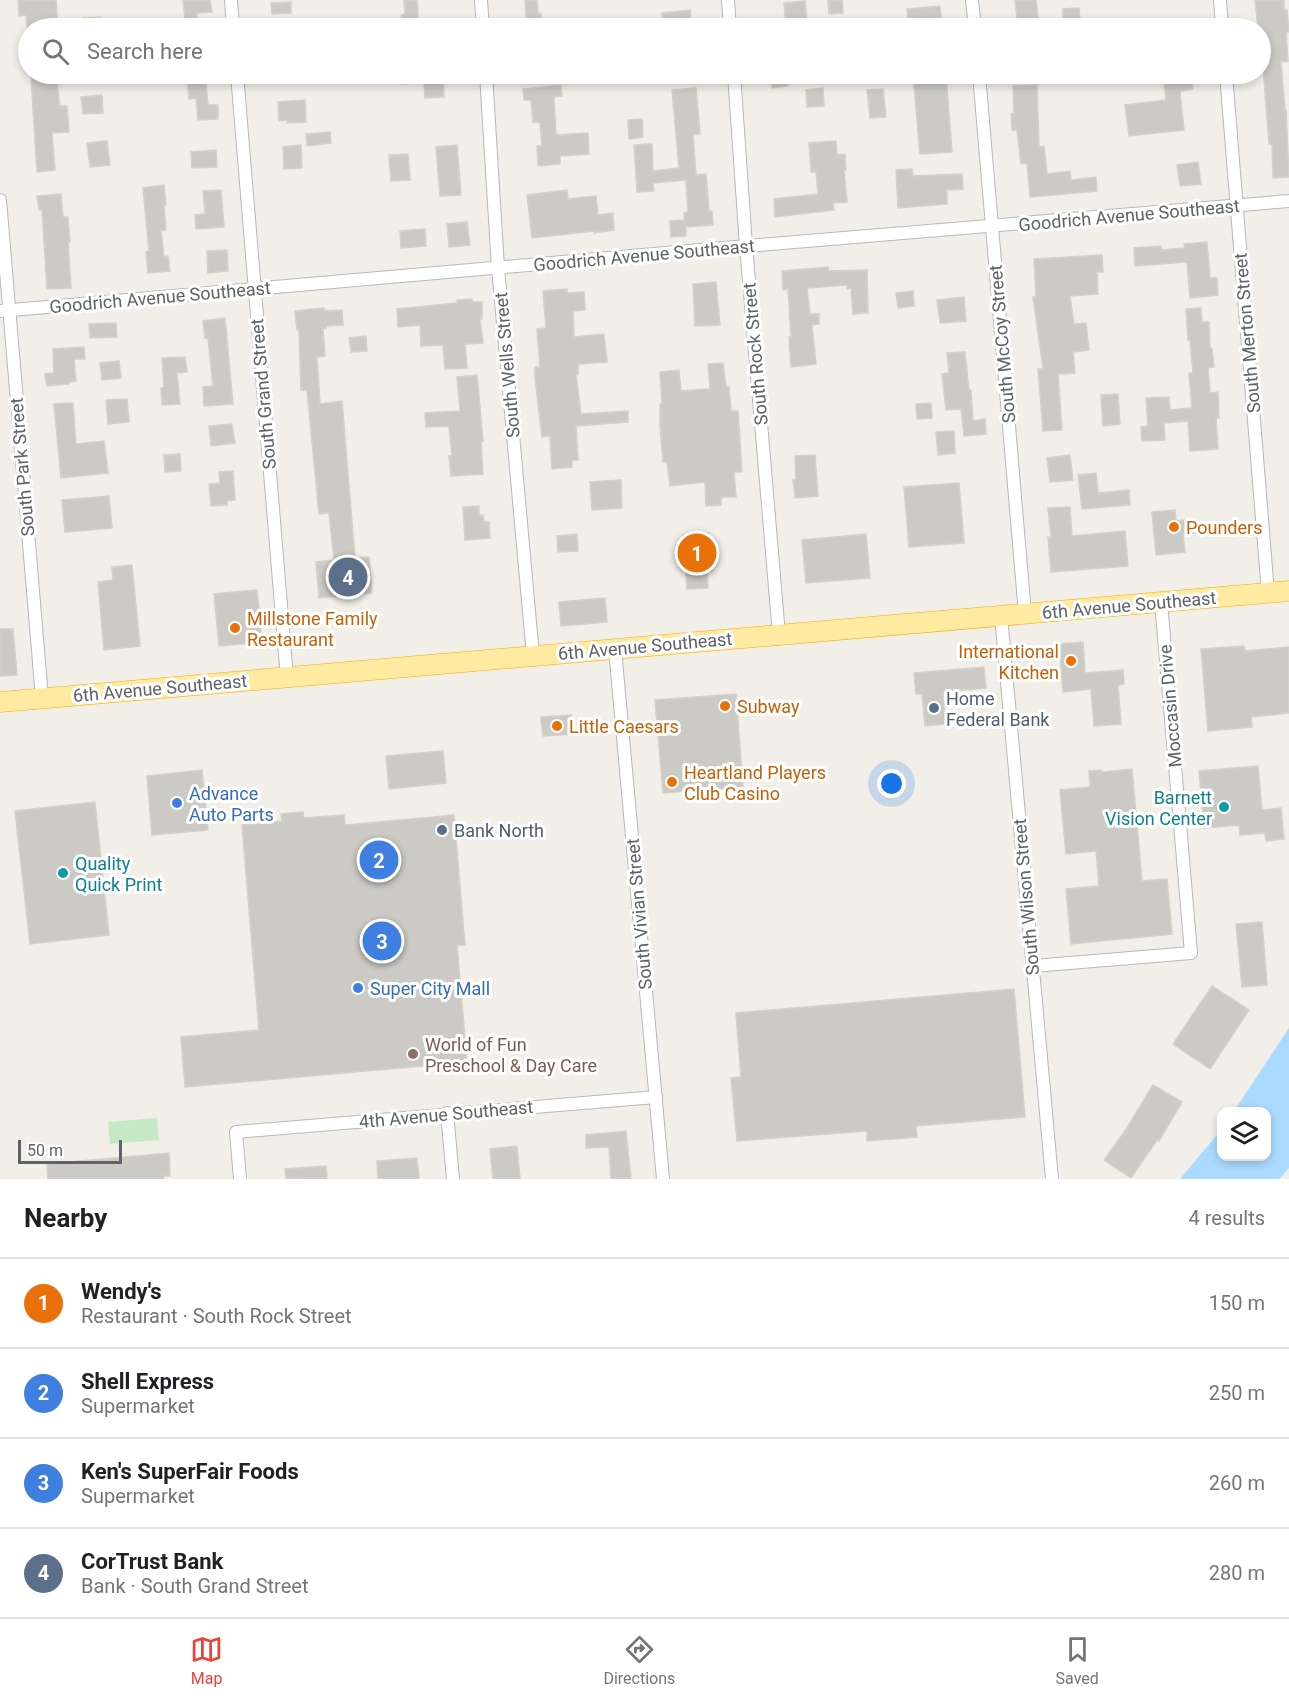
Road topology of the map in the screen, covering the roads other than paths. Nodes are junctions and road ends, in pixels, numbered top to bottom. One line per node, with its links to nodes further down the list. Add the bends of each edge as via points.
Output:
1 (231, 0): 6 (street)
2 (481, 0): 7 (street)
3 (728, 0): 8 (street)
4 (972, 0): 9 (street)
5 (1220, 0): 10 (street)
6 (232, 18)
7 (482, 18)
8 (729, 18)
9 (974, 18)
10 (1221, 18)
11 (238, 84): 22 (street, South Grand Street)
12 (487, 84): 21 (street, South Wells Street)
13 (735, 84): 20 (street, South Rock Street)
14 (980, 84): 19 (street, South McCoy Street)
15 (1227, 84): 18 (street, South Merton Street)
16 (0, 200): 23 (street, South Park Street)
17 (1289, 201): 18 (street, Goodrich Avenue Southeast)
18 (1236, 205): 19 (street, Goodrich Avenue Southeast); 25 (street, South Merton Street)
19 (992, 226): 20 (street, Goodrich Avenue Southeast); 27 (street, South McCoy Street)
20 (746, 246): 21 (street, Goodrich Avenue Southeast); 29 (street, South Rock Street)
21 (498, 268): 22 (street, Goodrich Avenue Southeast); 31 (street, South Wells Street)
22 (254, 289): 23 (street, Goodrich Avenue Southeast); 32 (street, South Grand Street)
23 (5, 311): 33 (street, South Park Street)
24 (1289, 591): 25 (highway, 6th Avenue Southeast)
25 (1268, 592): 26 (highway, 6th Avenue Southeast)
26 (1161, 602): 27 (highway, 6th Avenue Southeast); 35 (street, Moccasin Drive, via 1191,953)
27 (1024, 614): 28 (highway, 6th Avenue Southeast)
28 (1001, 616): 29 (highway, 6th Avenue Southeast); 35 (street, South Wilson Street)
29 (779, 635): 30 (highway, 6th Avenue Southeast)
30 (615, 649): 31 (highway, 6th Avenue Southeast); 36 (street, South Vivian Street)
31 (533, 656): 32 (highway, 6th Avenue Southeast)
32 (287, 678): 33 (highway, 6th Avenue Southeast)
33 (42, 698): 34 (highway, 6th Avenue Southeast)
34 (0, 702)
35 (1033, 966): 41 (street, South Wilson Street)
36 (656, 1097): 37 (street, 4th Avenue Southeast); 40 (street, South Vivian Street)
37 (447, 1113): 38 (street, 4th Avenue Southeast, via 236,1132); 39 (street)
38 (240, 1179)
39 (453, 1179)
40 (663, 1179)
41 (1052, 1179)

